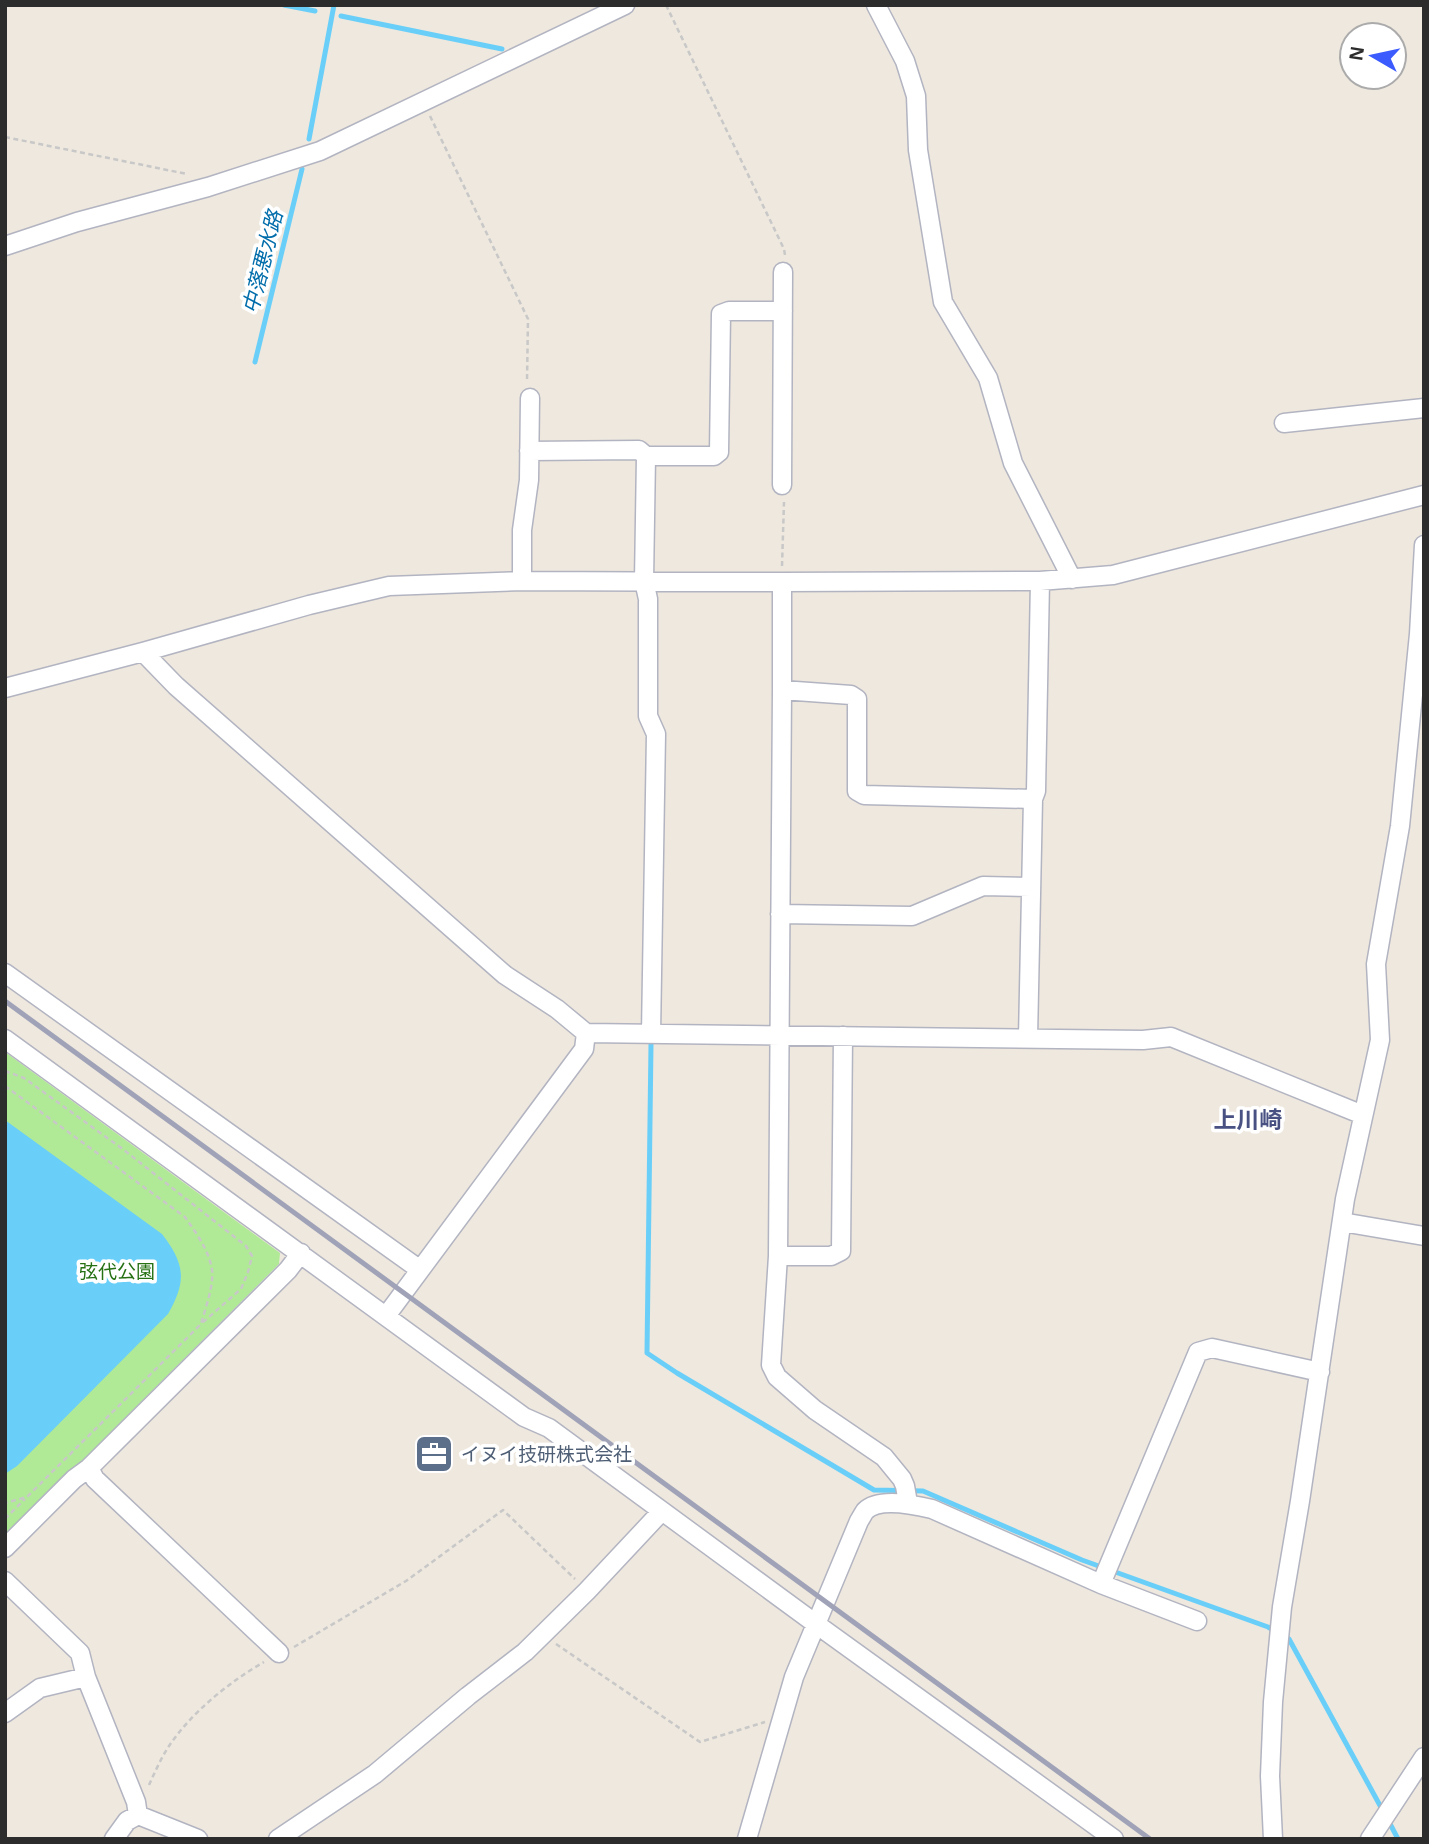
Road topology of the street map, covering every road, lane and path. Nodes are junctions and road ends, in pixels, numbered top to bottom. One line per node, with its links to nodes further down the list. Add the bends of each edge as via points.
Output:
1 (625, 5): 4 (street)
2 (666, 5): 8 (path, via 784,249)
3 (876, 5): 18 (street, via 905,61 916,96 918,150 943,302 988,378 1013,463)
4 (423, 102): 6 (street, via 320,151); 10 (path, via 528,319)
5 (5, 137): 6 (path, via 200,176)
6 (208, 187): 7 (street)
7 (5, 246)
8 (783, 272): 9 (street)
9 (783, 311): 14 (street, via 720,314 719,452 714,456); 15 (street)
10 (530, 398): 13 (street)
11 (1424, 408): 12 (street)
12 (1284, 423)
13 (529, 451): 14 (street, via 639,450); 19 (street)
14 (646, 456): 20 (street)
15 (782, 485): 22 (path)
16 (1424, 495): 18 (street, via 1113,575)
17 (1424, 545): 26 (street)
18 (1072, 579): 21 (street)
19 (522, 580): 20 (street); 23 (street, via 389,586)
20 (644, 581): 22 (street); 32 (street, via 648,716 656,734)
21 (1040, 581): 22 (street); 27 (street)
22 (782, 582): 25 (street)
23 (143, 652): 24 (street); 31 (street, via 456,933)
24 (5, 688)
25 (782, 690): 27 (street, via 856,699 857,791 864,795); 29 (street)
26 (1416, 732): 39 (street, via 1376,964 1380,1040)
27 (1033, 799): 28 (street)
28 (1031, 887): 29 (street, via 983,886 912,916); 35 (street)
29 (780, 914): 33 (street)
30 (5, 974): 44 (street)
31 (586, 1033): 32 (street); 44 (street, via 584,1049)
32 (651, 1034): 33 (street)
33 (778, 1035): 34 (street); 43 (street)
34 (843, 1037): 35 (street); 43 (street, via 841,1251 831,1256)
35 (1028, 1038): 39 (street, via 1171,1037)
36 (5, 1039): 42 (street)
37 (5, 1071): 46 (path, via 24,1078 124,1150 246,1246 252,1256 241,1289)
38 (5, 1086): 46 (path, via 185,1217 202,1241 212,1271)
39 (1363, 1115): 40 (street)
40 (1342, 1222): 41 (street); 47 (street)
41 (1424, 1236)
42 (301, 1253): 45 (street); 48 (street)
43 (778, 1255): 51 (street, via 773,1372 815,1410 884,1457 902,1479)
44 (419, 1269): 45 (street)
45 (386, 1316): 52 (street)
46 (201, 1324): 49 (path)
47 (1320, 1372): 56 (street, via 1212,1348 1198,1352); 72 (street, via 1282,1607 1270,1776)
48 (89, 1468): 54 (street); 61 (street, via 95,1479)
49 (27, 1497): 50 (path); 53 (path)
50 (5, 1503)
51 (908, 1503): 56 (street, via 932,1509); 59 (street, via 875,1505 866,1511)
52 (662, 1511): 57 (street); 59 (street)
53 (5, 1519)
54 (5, 1548)
55 (5, 1581): 62 (street, via 80,1653)
56 (1101, 1584): 58 (street)
57 (587, 1591): 60 (street); 61 (path, via 503,1510 406,1581)
58 (1197, 1620)
59 (816, 1624): 64 (street); 71 (street)
60 (544, 1636): 64 (path, via 700,1742); 69 (street, via 375,1774)
61 (279, 1653): 66 (path, via 231,1683 177,1734)
62 (86, 1677): 63 (street, via 40,1688); 66 (street)
63 (5, 1713)
64 (781, 1717): 70 (street)
65 (1424, 1757): 73 (street)
66 (137, 1808): 67 (street); 68 (street)
67 (114, 1839)
68 (198, 1839)
69 (278, 1839)
70 (747, 1839)
71 (1114, 1839)
72 (1273, 1839)
73 (1370, 1839)

